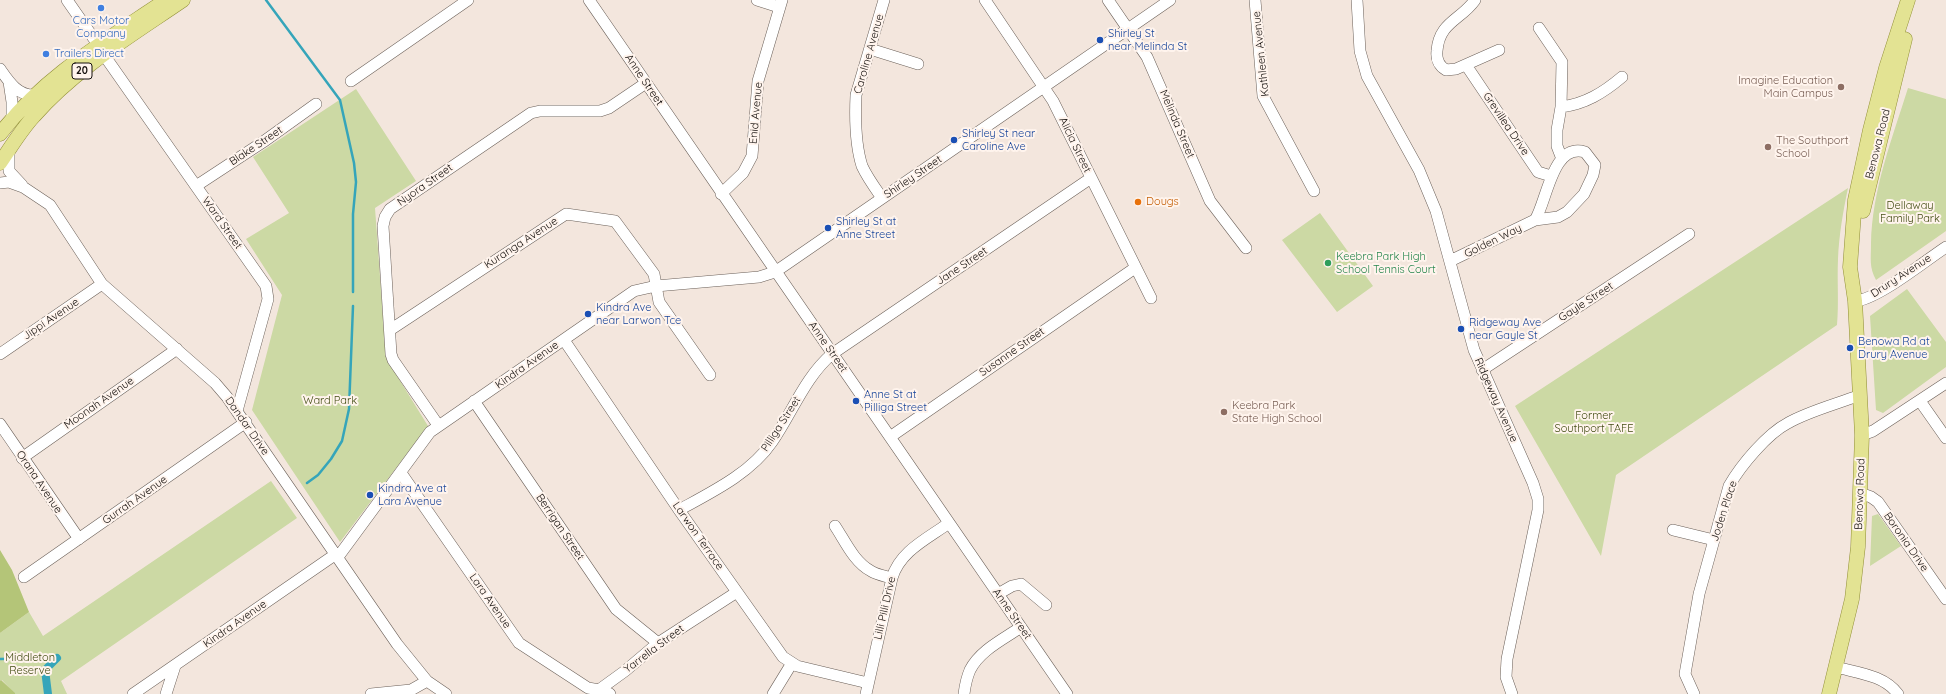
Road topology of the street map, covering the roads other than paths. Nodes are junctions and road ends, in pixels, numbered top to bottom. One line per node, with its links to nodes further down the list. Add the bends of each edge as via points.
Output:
1 (67, 0): 21 (street, Ward Street)
2 (166, 0): 21 (main road, 20)
3 (183, 0): 21 (main road, 20)
4 (468, 0): 26 (street)
5 (589, 0): 28 (street, Anne Street)
6 (757, 0): 16 (street)
7 (884, 0): 19 (street, Caroline Avenue)
8 (985, 0): 29 (street, Alicia Street)
9 (1108, 0): 17 (street, Melinda Street)
10 (1170, 0): 17 (street, Shirley Street)
11 (1255, 0): 42 (street, Kathleen Avenue, via 1263,96)
12 (1357, 0): 49 (street, Ridgeway Avenue, via 1360,51 1367,76 1429,191)
13 (1475, 0): 23 (street, via 1444,29 1437,47 1437,59 1444,69 1456,69)
14 (1908, 0): 54 (main road, Benowa Road, via 1872,122 1855,200 1850,267)
15 (1918, 0): 54 (main road, Benowa Road, via 1902,46 1863,206)
16 (780, 4): 43 (street, Enid Avenue, via 758,81 752,156 743,172)
17 (1128, 28): 29 (street, Shirley Street); 48 (street, Melinda Street, via 1154,71 1210,201)
18 (1539, 28): 32 (street, via 1562,62)
19 (870, 49): 22 (street); 44 (street, Caroline Avenue, via 856,95 856,126 863,166)
20 (1499, 50): 23 (street)
21 (101, 51): 30 (main road, 20, via 67,67); 35 (main road, 20, via 45,104); 40 (street, Ward Street)
22 (918, 64)
23 (1466, 65): 37 (street, Grevillea Drive, via 1538,172)
24 (0, 69): 27 (street)
25 (1622, 77): 32 (street, via 1591,99)
26 (351, 81)
27 (9, 82): 30 (street, via 24,94); 33 (street)
28 (646, 83): 43 (street, Anne Street); 56 (street, Nyora Street, via 610,108 600,111 531,113 390,209 385,217 384,226)
29 (1044, 86): 38 (street, Alicia Street); 44 (street, Shirley Street)
30 (35, 95): 33 (main road, 20)
31 (316, 104): 40 (street, Blake Street)
32 (1561, 107): 36 (street, via 1557,146)
33 (12, 118): 34 (main road, 20)
34 (0, 134)
35 (4, 156): 41 (street, Dandar Drive, via 9,171)
36 (1562, 159): 37 (street, Golden Way); 45 (street, Golden Way, via 1576,150 1589,155 1595,165 1590,184 1566,212 1558,217)
37 (1551, 176): 45 (street, Golden Way, via 1544,204)
38 (1091, 178): 50 (street, Alicia Street); 60 (street, Jane Street)
39 (0, 183): 41 (street, Dandar Drive, via 9,182)
40 (196, 186): 67 (street, Ward Street, via 266,286 268,299)
41 (24, 187): 52 (street, Dandar Drive, via 50,205)
42 (1314, 191)
43 (721, 194): 51 (street, Anne Street)
44 (882, 198): 51 (street, Shirley Street)
45 (1535, 220): 49 (street, Golden Way)
46 (1689, 234): 61 (street, Gayle Street)
47 (1946, 247): 54 (street, Drury Avenue, via 1876,294 1863,300)
48 (1246, 248)
49 (1450, 261): 61 (street, Ridgeway Avenue, via 1474,350)
50 (1135, 268): 55 (street, Alicia Street); 72 (street, Susanne Street)
51 (775, 272): 53 (street, Kindra Avenue, via 747,278); 60 (street, Anne Street)
52 (102, 284): 58 (street, Dandar Drive); 59 (street, Jippi Avenue)
53 (656, 286): 56 (street, Kuranga Avenue, via 654,274 615,221 566,214); 57 (street, Kindra Avenue, via 634,292); 62 (street, Kuranga Avenue, via 660,302)
54 (1854, 296): 64 (main road, Benowa Road)
55 (1151, 298)
56 (390, 330): 70 (street, Nyora Street, via 393,360)
57 (564, 340): 65 (street, Kindra Avenue); 77 (street, Larwon Terrace)
58 (177, 349): 67 (street, Dandar Drive, via 215,384); 74 (street, Moonah Avenue)
59 (0, 354)
60 (832, 354): 72 (street, Anne Street); 77 (street, Pilliga Street, via 809,380 772,443 757,460 722,485)
61 (1482, 370): 99 (street, Ridgeway Avenue, via 1538,499 1537,517 1506,659 1506,678)
62 (710, 375)
63 (1946, 383): 66 (street)
64 (1860, 395): 71 (main road, Benowa Road); 82 (street, Joden Place, via 1787,423 1773,433 1736,474 1729,486)
65 (474, 401): 70 (street, Kindra Avenue); 91 (street, Berrigan Street, via 616,609)
66 (1920, 401): 71 (street); 73 (street)
67 (237, 411): 68 (street, Dandar Drive)
68 (246, 422): 81 (street, Gurrah Avenue); 83 (street, Dandar Drive)
69 (0, 424): 74 (street, Orana Avenue)
70 (438, 425): 75 (street, Kindra Avenue, via 430,432)
71 (1862, 435): 76 (main road, Benowa Road)
72 (890, 437): 78 (street, Anne Street)
73 (1946, 438)
74 (22, 458): 81 (street, Orana Avenue)
75 (401, 473): 83 (street, Kindra Avenue); 98 (street, Lara Avenue, via 519,643)
76 (1860, 493): 88 (street, Boronia Drive, via 1871,496 1878,502); 94 (main road, Benowa Road, via 1855,586)
77 (679, 510): 86 (street, Larwon Terrace)
78 (949, 524): 85 (street, Lilli Pilli Drive, via 908,552 898,563); 87 (street, Anne Street)
79 (835, 526): 85 (street, via 858,561 872,572)
80 (1673, 530): 82 (street)
81 (79, 539): 84 (street, Gurrah Avenue)
82 (1714, 540): 108 (street, Joden Place, via 1699,594 1685,674)
83 (337, 556): 93 (street, Kindra Avenue); 95 (street, Dandar Drive, via 397,644)
84 (24, 576)
85 (892, 578): 96 (street, Lilli Pilli Drive)
86 (737, 592): 91 (street, Yarrella Street); 92 (street, Larwon Terrace, via 779,652)
87 (998, 594): 89 (street, via 1022,584); 90 (street, Anne Street)
88 (1946, 599)
89 (1046, 605)
90 (1021, 627): 106 (street, via 976,661 969,671); 107 (street, Anne Street)
91 (658, 643): 98 (street, Yarrella Street)
92 (792, 663): 96 (street, Larwon Terrace); 104 (street)
93 (175, 666): 100 (street, Kindra Avenue); 101 (street)
94 (1836, 667): 109 (main road, Benowa Road); 110 (street, via 1881,679 1892,686)
95 (427, 680): 97 (street, Dandar Drive); 102 (street, via 411,690)
96 (868, 682): 105 (street, Lilli Pilli Drive)
97 (440, 692)
98 (595, 692): 103 (street, Lara Avenue)
99 (1510, 693)
100 (134, 694)
101 (166, 694)
102 (371, 694)
103 (610, 694)
104 (773, 694)
105 (866, 694)
106 (964, 694)
107 (1067, 694)
108 (1694, 694)
109 (1829, 694)
110 (1898, 694)

